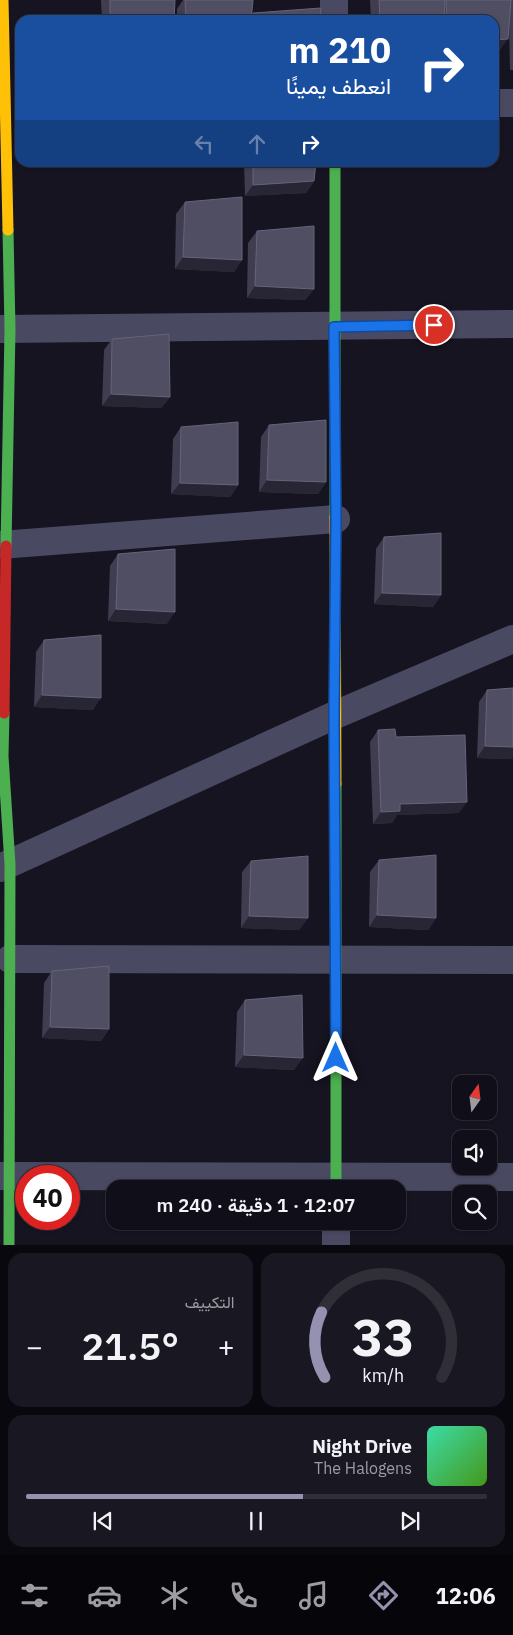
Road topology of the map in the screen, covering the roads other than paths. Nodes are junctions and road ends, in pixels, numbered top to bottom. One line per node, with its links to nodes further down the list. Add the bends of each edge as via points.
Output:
1 (3, 0): 6 (street)
2 (334, 0): 3 (street)
3 (334, 15)
4 (499, 103): 5 (street)
5 (513, 103)
6 (8, 107): 10 (street)
7 (335, 167): 9 (street)
8 (513, 324): 9 (street)
9 (334, 327): 10 (street); 11 (street)
10 (5, 329): 12 (street)
11 (336, 519): 12 (street); 14 (street)
12 (3, 545): 15 (street)
13 (513, 639): 14 (street)
14 (334, 715): 16 (street); 18 (street)
15 (1, 756): 16 (street)
16 (5, 866): 17 (street)
17 (10, 959): 18 (street); 20 (street)
18 (336, 959): 19 (street); 23 (street)
19 (513, 960)
20 (5, 1176): 22 (street); 26 (street)
21 (513, 1177): 24 (street)
22 (194, 1180)
23 (336, 1180)
24 (406, 1181)
25 (336, 1230): 27 (street)
26 (9, 1245)
27 (336, 1245)

